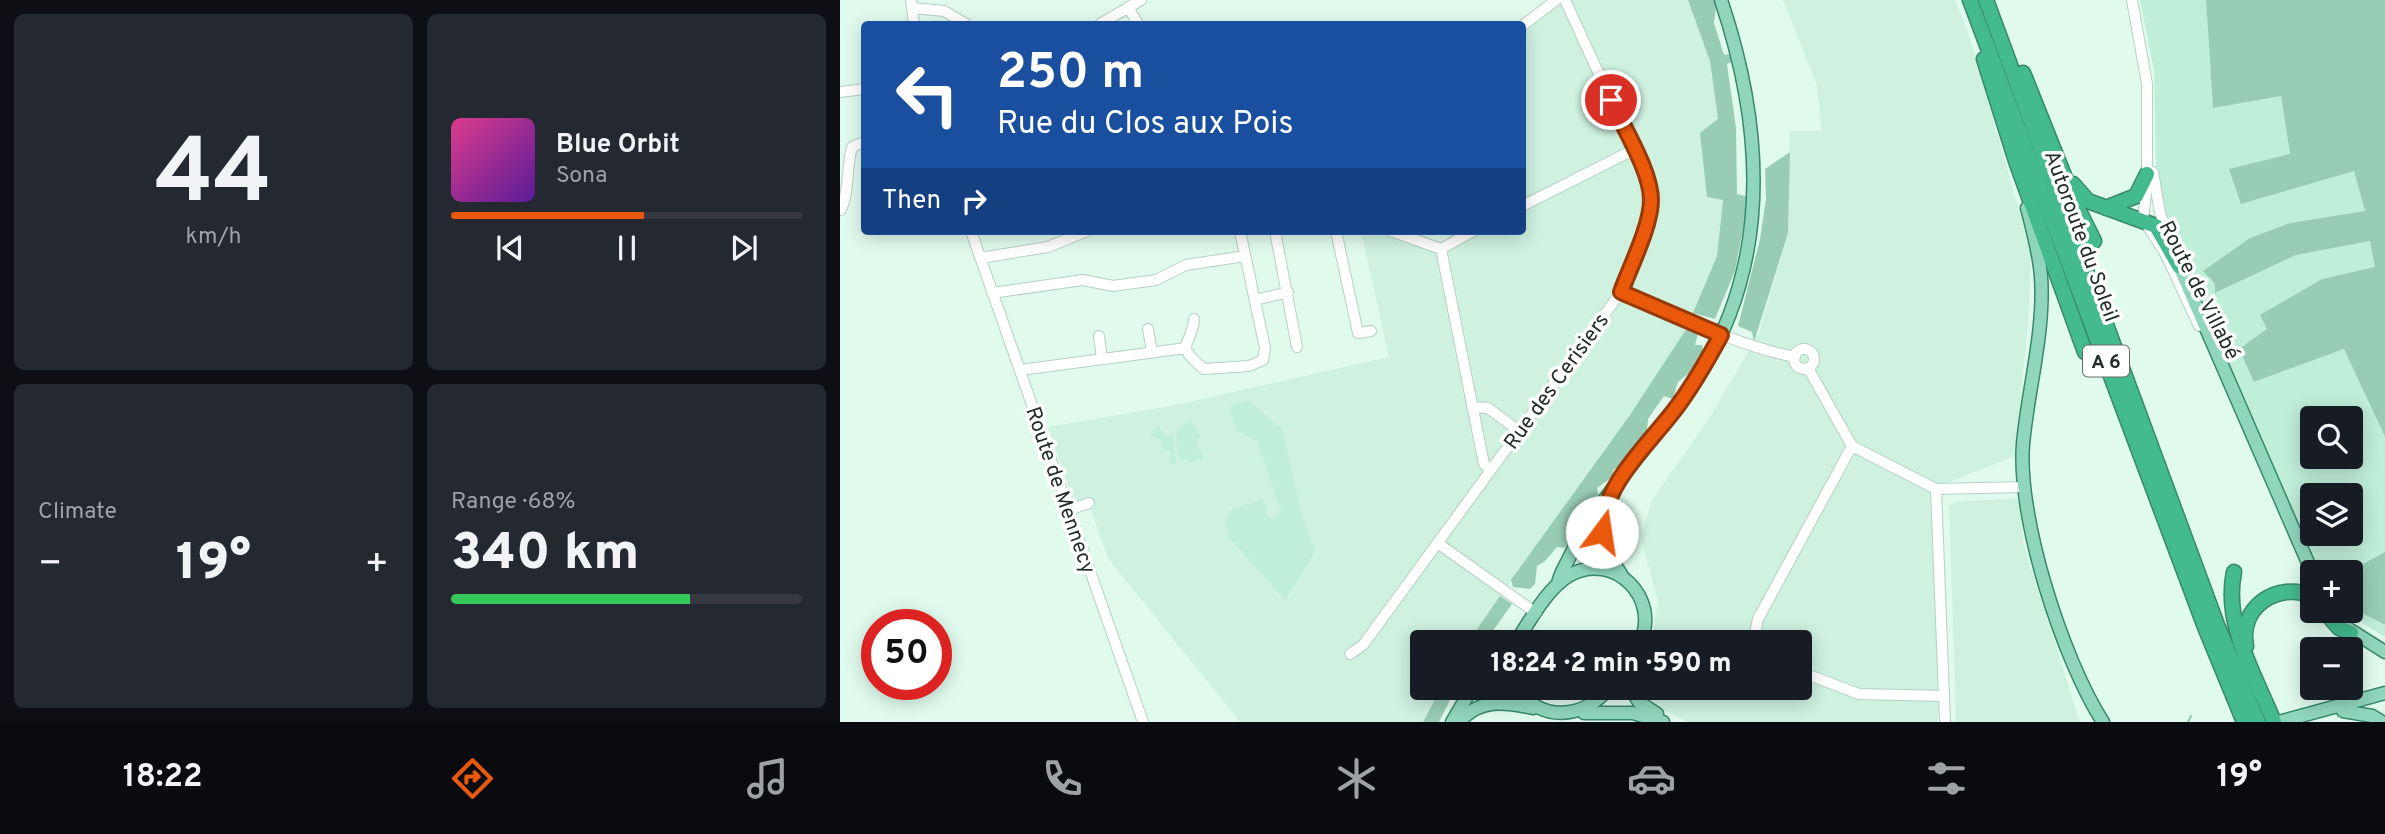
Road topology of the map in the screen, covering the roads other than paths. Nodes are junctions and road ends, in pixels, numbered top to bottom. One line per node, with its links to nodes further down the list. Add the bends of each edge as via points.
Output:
1 (1141, 0): 11 (street)
2 (1556, 0): 15 (street)
3 (1565, 0): 20 (street, Rue des Cerisiers)
4 (1721, 0): 47 (main road, via 1749,100 1755,205 1740,288)
5 (1964, 0): 22 (highway)
6 (1970, 0): 105 (highway, Autoroute du Soleil / A 6, via 2204,627)
7 (1986, 0): 16 (highway, Autoroute du Soleil / A 6)
8 (2135, 0): 23 (street, Route de Villabé, via 2147,84); 39 (street, Route de Villabé, via 2150,66 2153,182)
9 (912, 4): 10 (street)
10 (938, 5): 12 (street)
11 (1128, 7): 13 (street); 14 (street)
12 (962, 21)
13 (1105, 21)
14 (1136, 21)
15 (1526, 23)
16 (2000, 36): 21 (highway, via 2008,37); 106 (highway, Autoroute du Soleil / A 6, via 2217,625)
17 (861, 89): 18 (street)
18 (840, 92)
19 (861, 143): 26 (street, via 852,147)
20 (1633, 150): 24 (street); 41 (street, Rue des Cerisiers, via 1648,181 1651,207)
21 (2057, 158): 25 (highway, via 2081,196); 35 (highway)
22 (2016, 162): 52 (highway); 60 (main road, via 2041,277)
23 (2147, 174): 25 (highway, via 2136,196); 27 (street, Route de Villabé)
24 (1526, 204)
25 (2106, 208): 27 (highway)
26 (841, 210)
27 (2143, 219): 39 (highway, via 2160,230); 61 (street, Route de Villabé, via 2165,253)
28 (972, 235): 38 (street, Route de Mennecy)
29 (1077, 235): 38 (street, via 1048,247)
30 (1241, 235): 37 (street)
31 (1276, 235): 40 (street)
32 (1337, 235): 46 (street, via 1358,333)
33 (1402, 235): 36 (street)
34 (1466, 235): 36 (street)
35 (2094, 241)
36 (1441, 249): 57 (street)
37 (1245, 256): 42 (street, via 1186,265 1156,280 1113,286 1083,280); 43 (street)
38 (980, 258): 42 (street, Route de Mennecy)
39 (2179, 266): 61 (main road, Route de Villabé)
40 (1287, 292): 43 (street); 49 (street)
41 (1621, 292): 47 (street); 58 (street, Rue des Cerisiers)
42 (992, 293): 56 (street, Route de Mennecy)
43 (1255, 300): 50 (street, via 1264,360 1209,370)
44 (1194, 319): 50 (street)
45 (1148, 329): 51 (street)
46 (1371, 331)
47 (1721, 335): 53 (street); 66 (main road, via 1700,374)
48 (1099, 337): 54 (street)
49 (1297, 347)
50 (1185, 348): 51 (street)
51 (1152, 352): 54 (street)
52 (2085, 352)
53 (1795, 357): 55 (street, via 1797,365); 55 (street, via 1800,350 1809,351 1814,358)
54 (1102, 359): 56 (street)
55 (1808, 368): 59 (street)
56 (1020, 370): 68 (street, Route de Mennecy)
57 (1472, 407): 58 (street, via 1488,408); 62 (street, via 1484,464)
58 (1519, 431): 62 (street, Rue des Cerisiers)
59 (1852, 446): 65 (street); 80 (street)
60 (2022, 461): 63 (main road); 64 (street, via 2013,481)
61 (2263, 463): 70 (main road, Route de Villabé)
62 (1491, 470): 69 (street, Rue des Cerisiers)
63 (2024, 487): 64 (street); 104 (main road, via 2031,534 2072,665)
64 (1996, 488): 65 (street)
65 (1936, 489): 88 (street)
66 (1613, 490): 72 (main road, via 1602,532 1607,552); 73 (main road, via 1581,531)
67 (1089, 503): 68 (street)
68 (1069, 510): 98 (street, Route de Mennecy)
69 (1439, 544): 75 (street); 84 (street, Rue des Cerisiers, via 1363,645)
70 (2307, 560)
71 (2234, 572): 85 (highway, via 2231,609)
72 (1624, 577): 73 (main road, via 1605,569 1588,569); 79 (main road, via 1644,606)
73 (1558, 584): 75 (main road)
74 (2300, 594): 85 (highway, via 2284,591 2257,606 2246,625)
75 (1536, 613): 78 (main road)
76 (2336, 623): 81 (highway)
77 (2348, 623): 82 (main road)
78 (1524, 630)
79 (1644, 630)
80 (1756, 630)
81 (2351, 633): 83 (main road)
82 (2385, 644)
83 (2385, 652)
84 (1350, 654)
85 (2249, 661): 107 (highway)
86 (1812, 675): 88 (street, via 1859,694)
87 (2385, 693): 97 (main road)
88 (1944, 696): 103 (street)
89 (1465, 700): 99 (main road)
90 (1527, 700): 94 (main road)
91 (1598, 700): 96 (main road)
92 (1638, 700): 102 (main road)
93 (2385, 700): 95 (main road)
94 (1534, 708): 96 (main road, via 1550,715); 100 (main road, via 1506,702 1487,704)
95 (2343, 711): 97 (main road); 109 (main road)
96 (1576, 714): 101 (main road, via 1622,712)
97 (2295, 721): 108 (main road)
98 (1143, 722)
99 (1452, 722)
100 (1459, 722)
101 (1663, 722)
102 (1669, 722)
103 (1945, 722)
104 (2103, 722)
105 (2244, 722)
106 (2258, 722)
107 (2274, 722)
108 (2279, 722)
109 (2382, 722)

